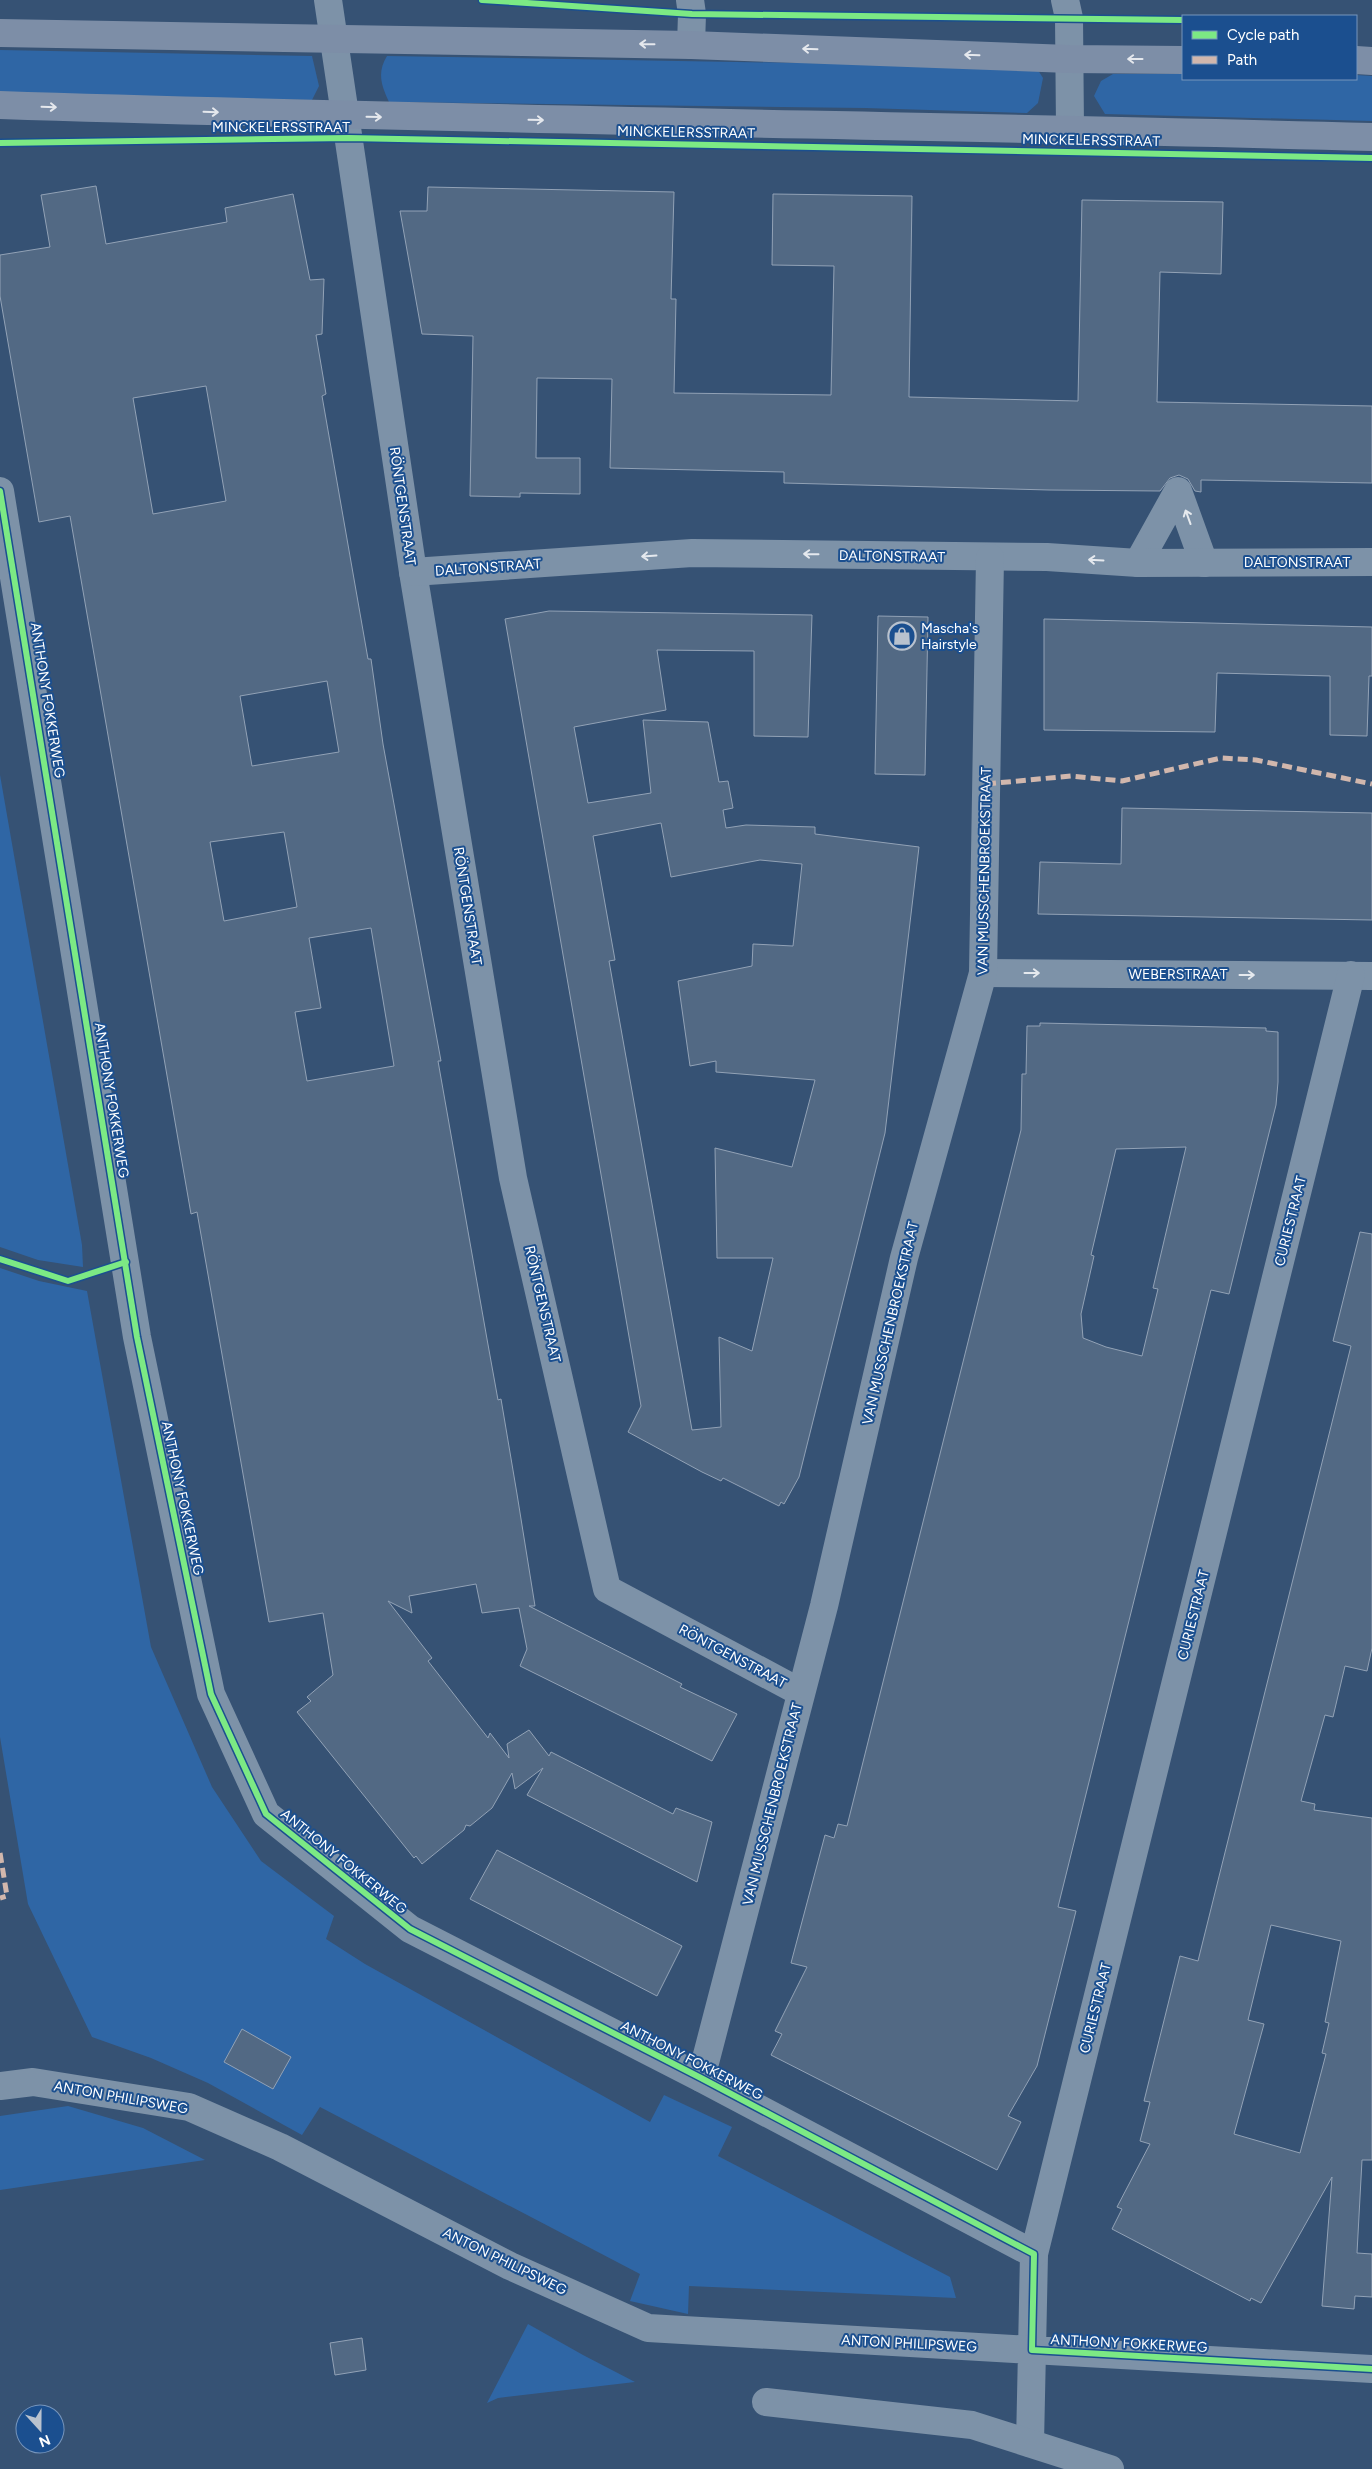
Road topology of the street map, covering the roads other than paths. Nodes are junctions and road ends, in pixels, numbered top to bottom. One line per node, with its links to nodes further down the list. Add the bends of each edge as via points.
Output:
1 (328, 0): 5 (street, RÖNTGENSTRAAT)
2 (690, 0): 6 (street)
3 (1065, 0): 7 (street)
4 (0, 33): 5 (main road)
5 (335, 39): 6 (main road, one-way to 5); 12 (street, RÖNTGENSTRAAT)
6 (691, 45): 7 (main road, one-way to 6)
7 (1069, 59): 8 (main road, one-way to 7); 13 (street)
8 (1182, 60)
9 (1357, 60): 10 (main road)
10 (1372, 61)
11 (0, 105): 12 (main road, MINCKELERSSTRAAT, one-way to 12)
12 (345, 116): 13 (main road, MINCKELERSSTRAAT, one-way to 13); 20 (street, RÖNTGENSTRAAT)
13 (1070, 129): 14 (main road, MINCKELERSSTRAAT)
14 (1372, 137)
15 (0, 491): 24 (street, ANTHONY FOKKERWEG, via 137,1337 211,1694 266,1814 410,1929)
16 (990, 558): 18 (street, DALTONSTRAAT, one-way to 16, via 1046,557); 20 (street, DALTONSTRAAT, one-way to 20, via 692,553); 21 (street, VAN MUSSCHENBROEKSTRAAT)
17 (1372, 562): 19 (street, DALTONSTRAAT)
18 (1138, 563): 19 (street, DALTONSTRAAT); 19 (street, one-way to 18, via 1178,491)
19 (1204, 563)
20 (413, 572): 23 (street, RÖNTGENSTRAAT, via 513,1178 608,1589)
21 (983, 973): 22 (street, WEBERSTRAAT, one-way to 22); 23 (street, VAN MUSSCHENBROEKSTRAAT, via 904,1258 824,1606)
22 (1361, 975): 26 (street, CURIESTRAAT)
23 (800, 1692): 24 (street, VAN MUSSCHENBROEKSTRAAT)
24 (701, 2078): 26 (street, ANTHONY FOKKERWEG)
25 (0, 2086): 27 (street, ANTON PHILIPSWEG, via 33,2082 189,2107 280,2147 510,2266 648,2328)
26 (1034, 2254): 27 (street, ANTHONY FOKKERWEG)
27 (1032, 2350): 28 (street, ANTHONY FOKKERWEG); 30 (street)
28 (1372, 2369)
29 (766, 2402): 30 (street, via 972,2424)
30 (1030, 2443): 31 (street)
31 (1110, 2469)

